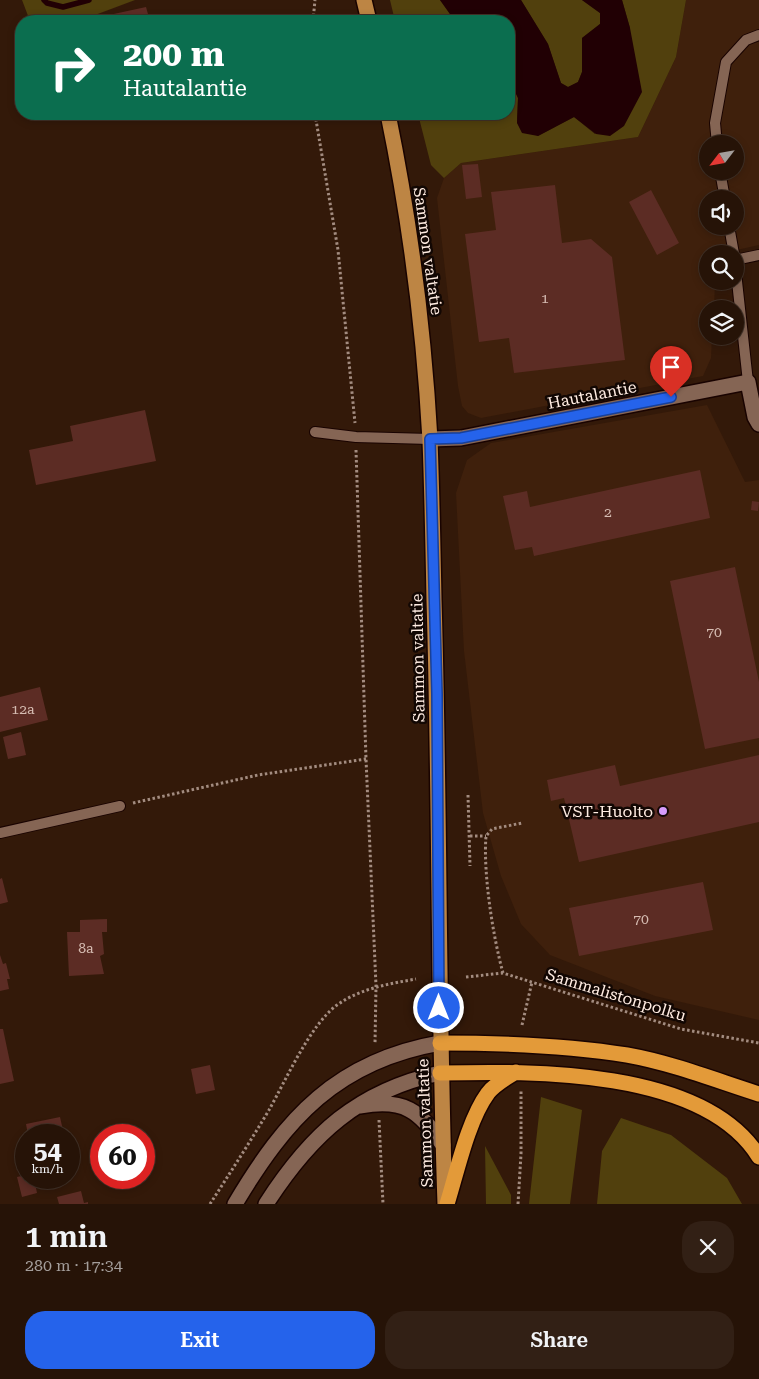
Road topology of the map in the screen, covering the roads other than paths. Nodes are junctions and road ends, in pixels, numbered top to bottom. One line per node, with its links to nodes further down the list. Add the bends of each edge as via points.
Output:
1 (364, 0): 2 (main road)
2 (368, 15)
3 (759, 35): 5 (lane, via 746,40 726,62 715,123)
4 (389, 120): 12 (main road, Sammon valtatie, via 408,226)
5 (716, 135)
6 (759, 255): 7 (lane)
7 (744, 259)
8 (738, 290): 9 (lane)
9 (748, 382): 10 (main road, via 754,417); 12 (main road, Hautalantie, via 461,438)
10 (759, 424)
11 (315, 432): 12 (lane)
12 (430, 439): 15 (main road, Sammon valtatie, via 437,694)
13 (120, 806): 14 (lane)
14 (0, 833)
15 (440, 1042): 16 (main road, Sammon valtatie); 18 (highway, via 568,1048 628,1056 687,1070); 22 (main road, via 413,1047 385,1058 350,1075 322,1094 301,1112 264,1156)
16 (440, 1074): 17 (highway); 19 (main road, via 395,1086); 20 (main road, Sammon valtatie)
17 (519, 1078): 21 (highway, via 568,1075 679,1097 711,1111 735,1128); 24 (highway, via 499,1082 488,1092 478,1109)
18 (759, 1094)
19 (355, 1107): 20 (main road, via 386,1104 406,1108 418,1114); 23 (main road, via 308,1148)
20 (443, 1145): 24 (main road, Sammon valtatie)
21 (759, 1157)
22 (235, 1204)
23 (266, 1204)
24 (446, 1204)

